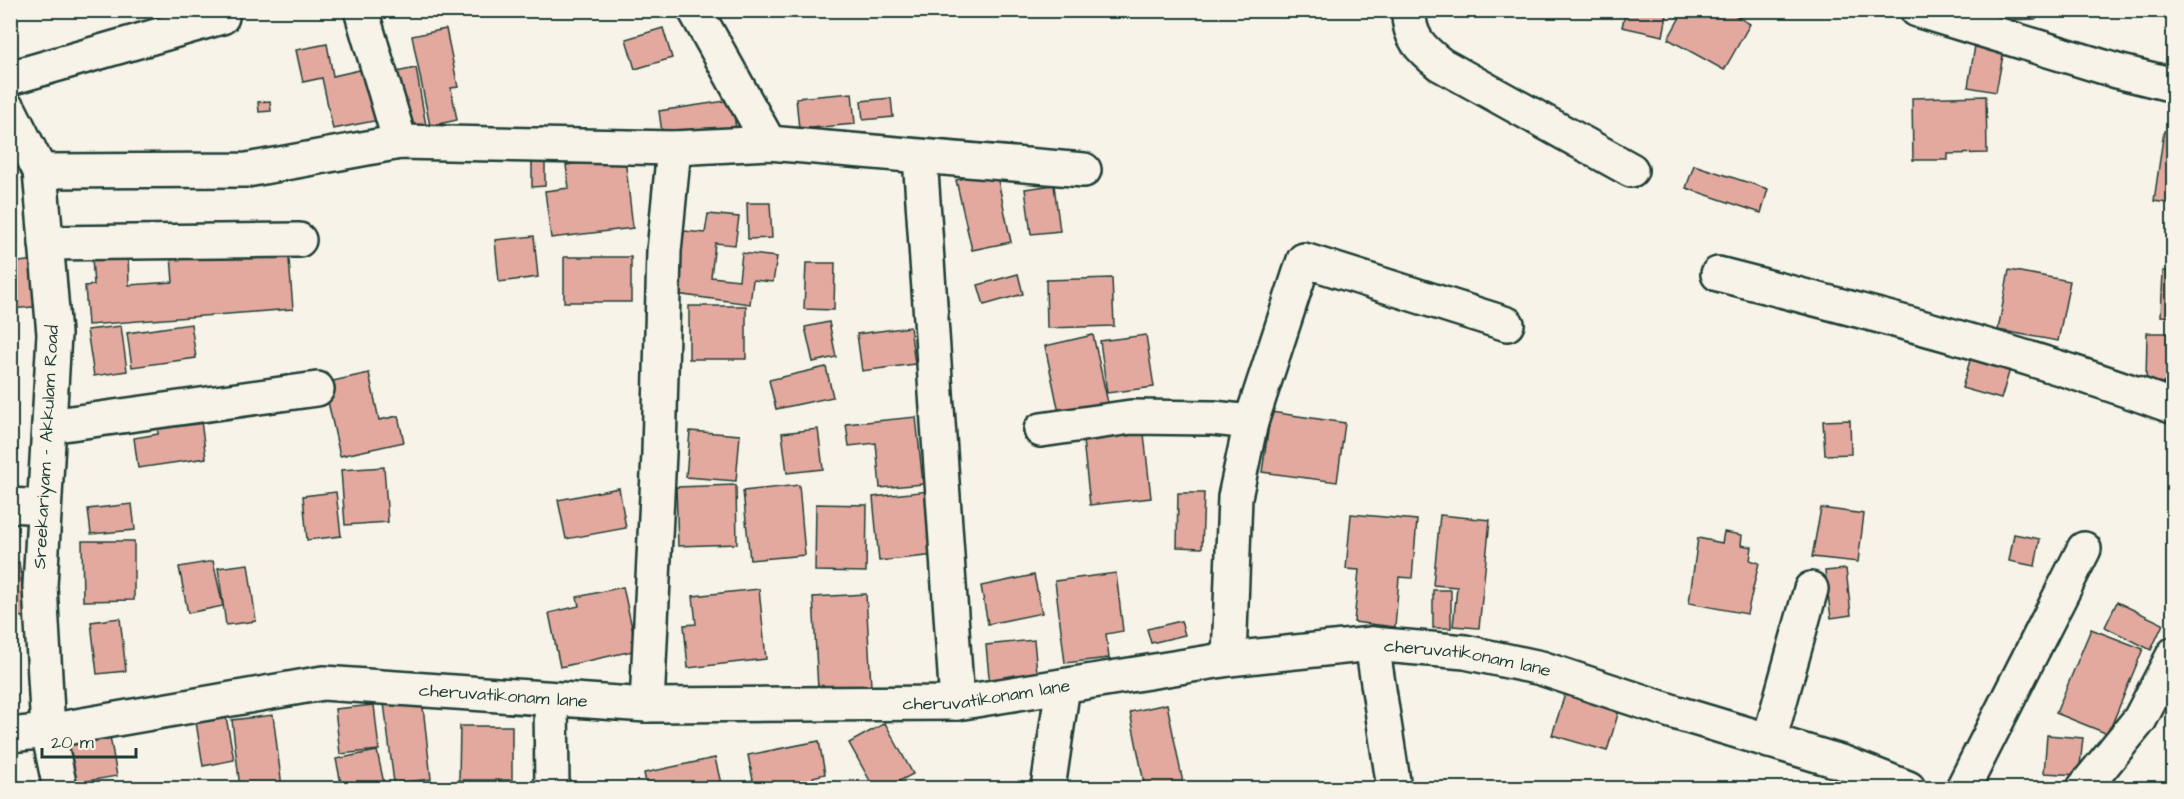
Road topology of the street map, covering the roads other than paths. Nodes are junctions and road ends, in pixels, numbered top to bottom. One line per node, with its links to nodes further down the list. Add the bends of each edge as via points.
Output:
1 (361, 10): 9 (street)
2 (695, 10): 10 (street)
3 (1409, 10): 14 (street, via 1412,33 1421,48 1440,64)
4 (1917, 10): 7 (street)
5 (222, 17): 6 (street)
6 (10, 78)
7 (2174, 85)
8 (10, 111): 15 (street, Sreekariyam - Akkulam Road)
9 (400, 142): 11 (street); 15 (street, via 247,170)
10 (769, 143): 11 (street); 12 (street)
11 (674, 148): 35 (street, via 664,251)
12 (920, 157): 13 (street); 34 (street)
13 (1084, 170)
14 (1631, 170)
15 (40, 171): 17 (street, Sreekariyam - Akkulam Road)
16 (299, 240): 17 (street)
17 (46, 243): 23 (street, Sreekariyam - Akkulam Road, via 54,334)
18 (1718, 274): 21 (street, via 1906,322)
19 (1507, 324): 22 (street, via 1304,260)
20 (317, 389): 23 (street)
21 (2174, 407)
22 (1251, 422): 24 (street, via 1131,417); 31 (street, via 1235,497)
23 (49, 426): 26 (street, Sreekariyam - Akkulam Road)
24 (1041, 430)
25 (10, 505): 26 (street)
26 (44, 507): 36 (street, Sreekariyam - Akkulam Road, via 40,586)
27 (2084, 549): 44 (street)
28 (1811, 589): 38 (street)
29 (1372, 644): 31 (street, cheruvatikonam lane); 38 (street, cheruvatikonam lane, via 1465,652 1541,668); 42 (street)
30 (2174, 654): 45 (street, via 2140,718)
31 (1229, 659): 32 (street, cheruvatikonam lane)
32 (1063, 686): 34 (street, cheruvatikonam lane); 41 (street)
33 (551, 699): 35 (street, cheruvatikonam lane); 36 (street, cheruvatikonam lane, via 323,683); 40 (street)
34 (957, 703): 35 (street, cheruvatikonam lane)
35 (647, 705)
36 (48, 731): 37 (street, cheruvatikonam lane); 39 (street, Sreekariyam - Akkulam Road)
37 (10, 735)
38 (1769, 741): 43 (street, cheruvatikonam lane, via 1844,763)
39 (60, 789)
40 (552, 789)
41 (1048, 789)
42 (1394, 789)
43 (1908, 789)
44 (1963, 789)
45 (2084, 789)

